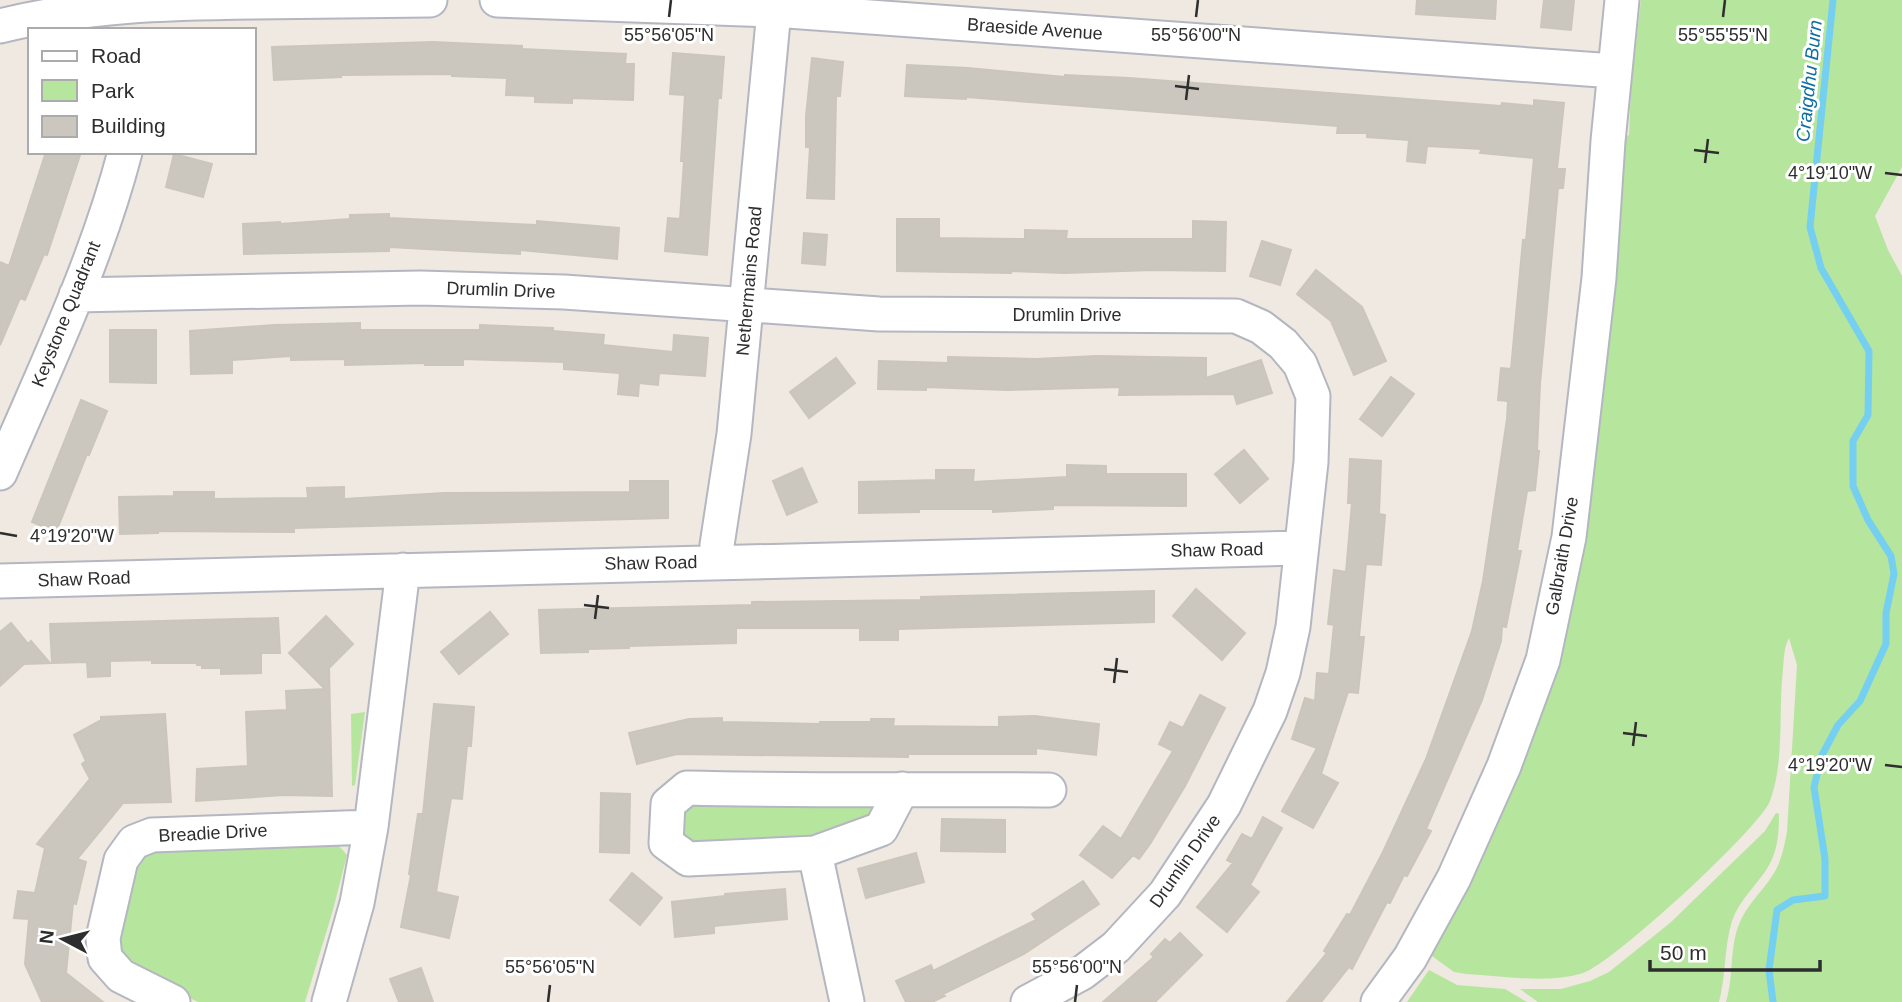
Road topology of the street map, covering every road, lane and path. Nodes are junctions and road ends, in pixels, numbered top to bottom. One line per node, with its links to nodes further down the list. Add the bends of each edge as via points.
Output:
1 (430, 0): 5 (street)
2 (497, 0): 4 (street, Braeside Avenue)
3 (1622, 0): 7 (street, Galbraith Drive)
4 (774, 5): 7 (street, Braeside Avenue); 10 (street, Nethermains Road)
5 (159, 11): 6 (street, via 97,7)
6 (0, 26)
7 (1614, 71): 24 (street, Galbraith Drive, via 1599,278 1569,537 1543,660 1504,766 1454,878 1410,958)
8 (124, 154): 9 (street, Keystone Quadrant)
9 (76, 295): 10 (street, Drumlin Drive, via 420,288 564,292); 11 (street, Keystone Quadrant)
10 (747, 306): 12 (street, Drumlin Drive, via 879,314 1236,316 1283,344 1300,364 1313,396); 13 (street, Nethermains Road)
11 (0, 472)
12 (1301, 548): 13 (street, Shaw Road); 23 (street, Drumlin Drive, via 1283,673 1270,711 1224,805 1166,894 1116,947 1082,973)
13 (717, 562): 14 (street, Shaw Road)
14 (403, 569): 15 (street, Shaw Road); 18 (street)
15 (0, 581)
16 (902, 789): 17 (street); 19 (street, via 881,830); 19 (street, via 687,788 668,804 666,843 688,859)
17 (1049, 790)
18 (371, 827): 20 (street, Breadie Drive, via 152,835 134,842 121,860 103,938 105,958 121,976); 21 (street, via 357,903)
19 (815, 853): 22 (street)
20 (173, 1002)
21 (329, 1002)
22 (847, 1002)
23 (1028, 1002)
24 (1378, 1002)

